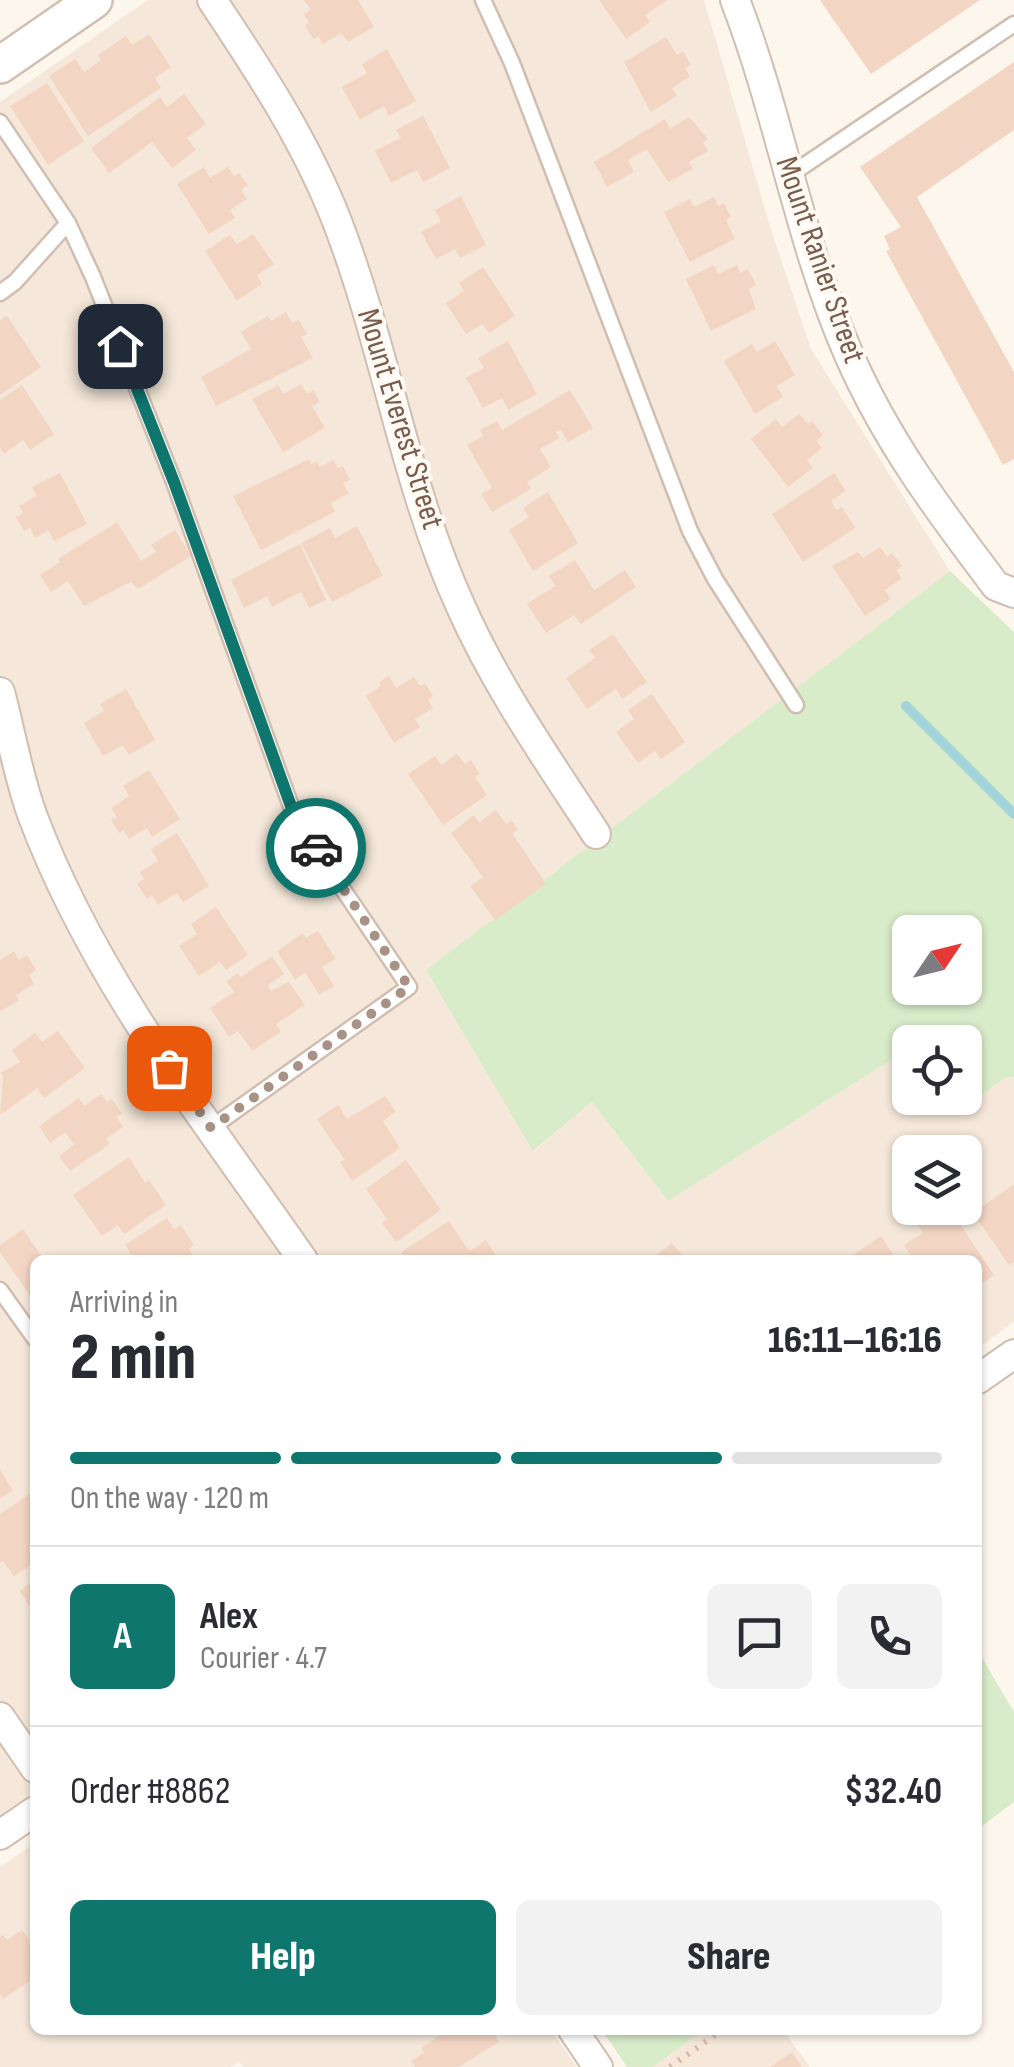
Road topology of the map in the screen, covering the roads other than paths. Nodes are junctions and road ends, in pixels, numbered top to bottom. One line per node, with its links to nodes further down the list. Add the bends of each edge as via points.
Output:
1 (94, 0): 6 (street)
2 (212, 0): 14 (street, Mount Everest Street, via 298,136 338,222 460,604 500,687)
3 (483, 0): 13 (lane, via 690,531)
4 (735, 0): 8 (street, Mount Ranier Street)
5 (1014, 24): 8 (lane)
6 (0, 64)
7 (0, 122): 9 (lane)
8 (790, 175): 11 (street, Mount Ranier Street, via 821,282 879,416 913,476 996,586)
9 (68, 223): 10 (lane); 15 (lane, via 174,482 296,820 409,987)
10 (0, 293)
11 (1014, 593)
12 (0, 692): 15 (street, via 32,815 78,916 148,1038)
13 (796, 705)
14 (596, 834)
15 (211, 1128): 16 (street)
16 (300, 1255)
17 (0, 1290): 18 (lane)
18 (30, 1332)
19 (1014, 1354): 20 (street)
20 (982, 1376)
21 (0, 1717): 22 (street)
22 (30, 1761)
23 (30, 1814): 24 (street)
24 (0, 1835)
25 (576, 2035): 26 (street)
26 (598, 2067)

